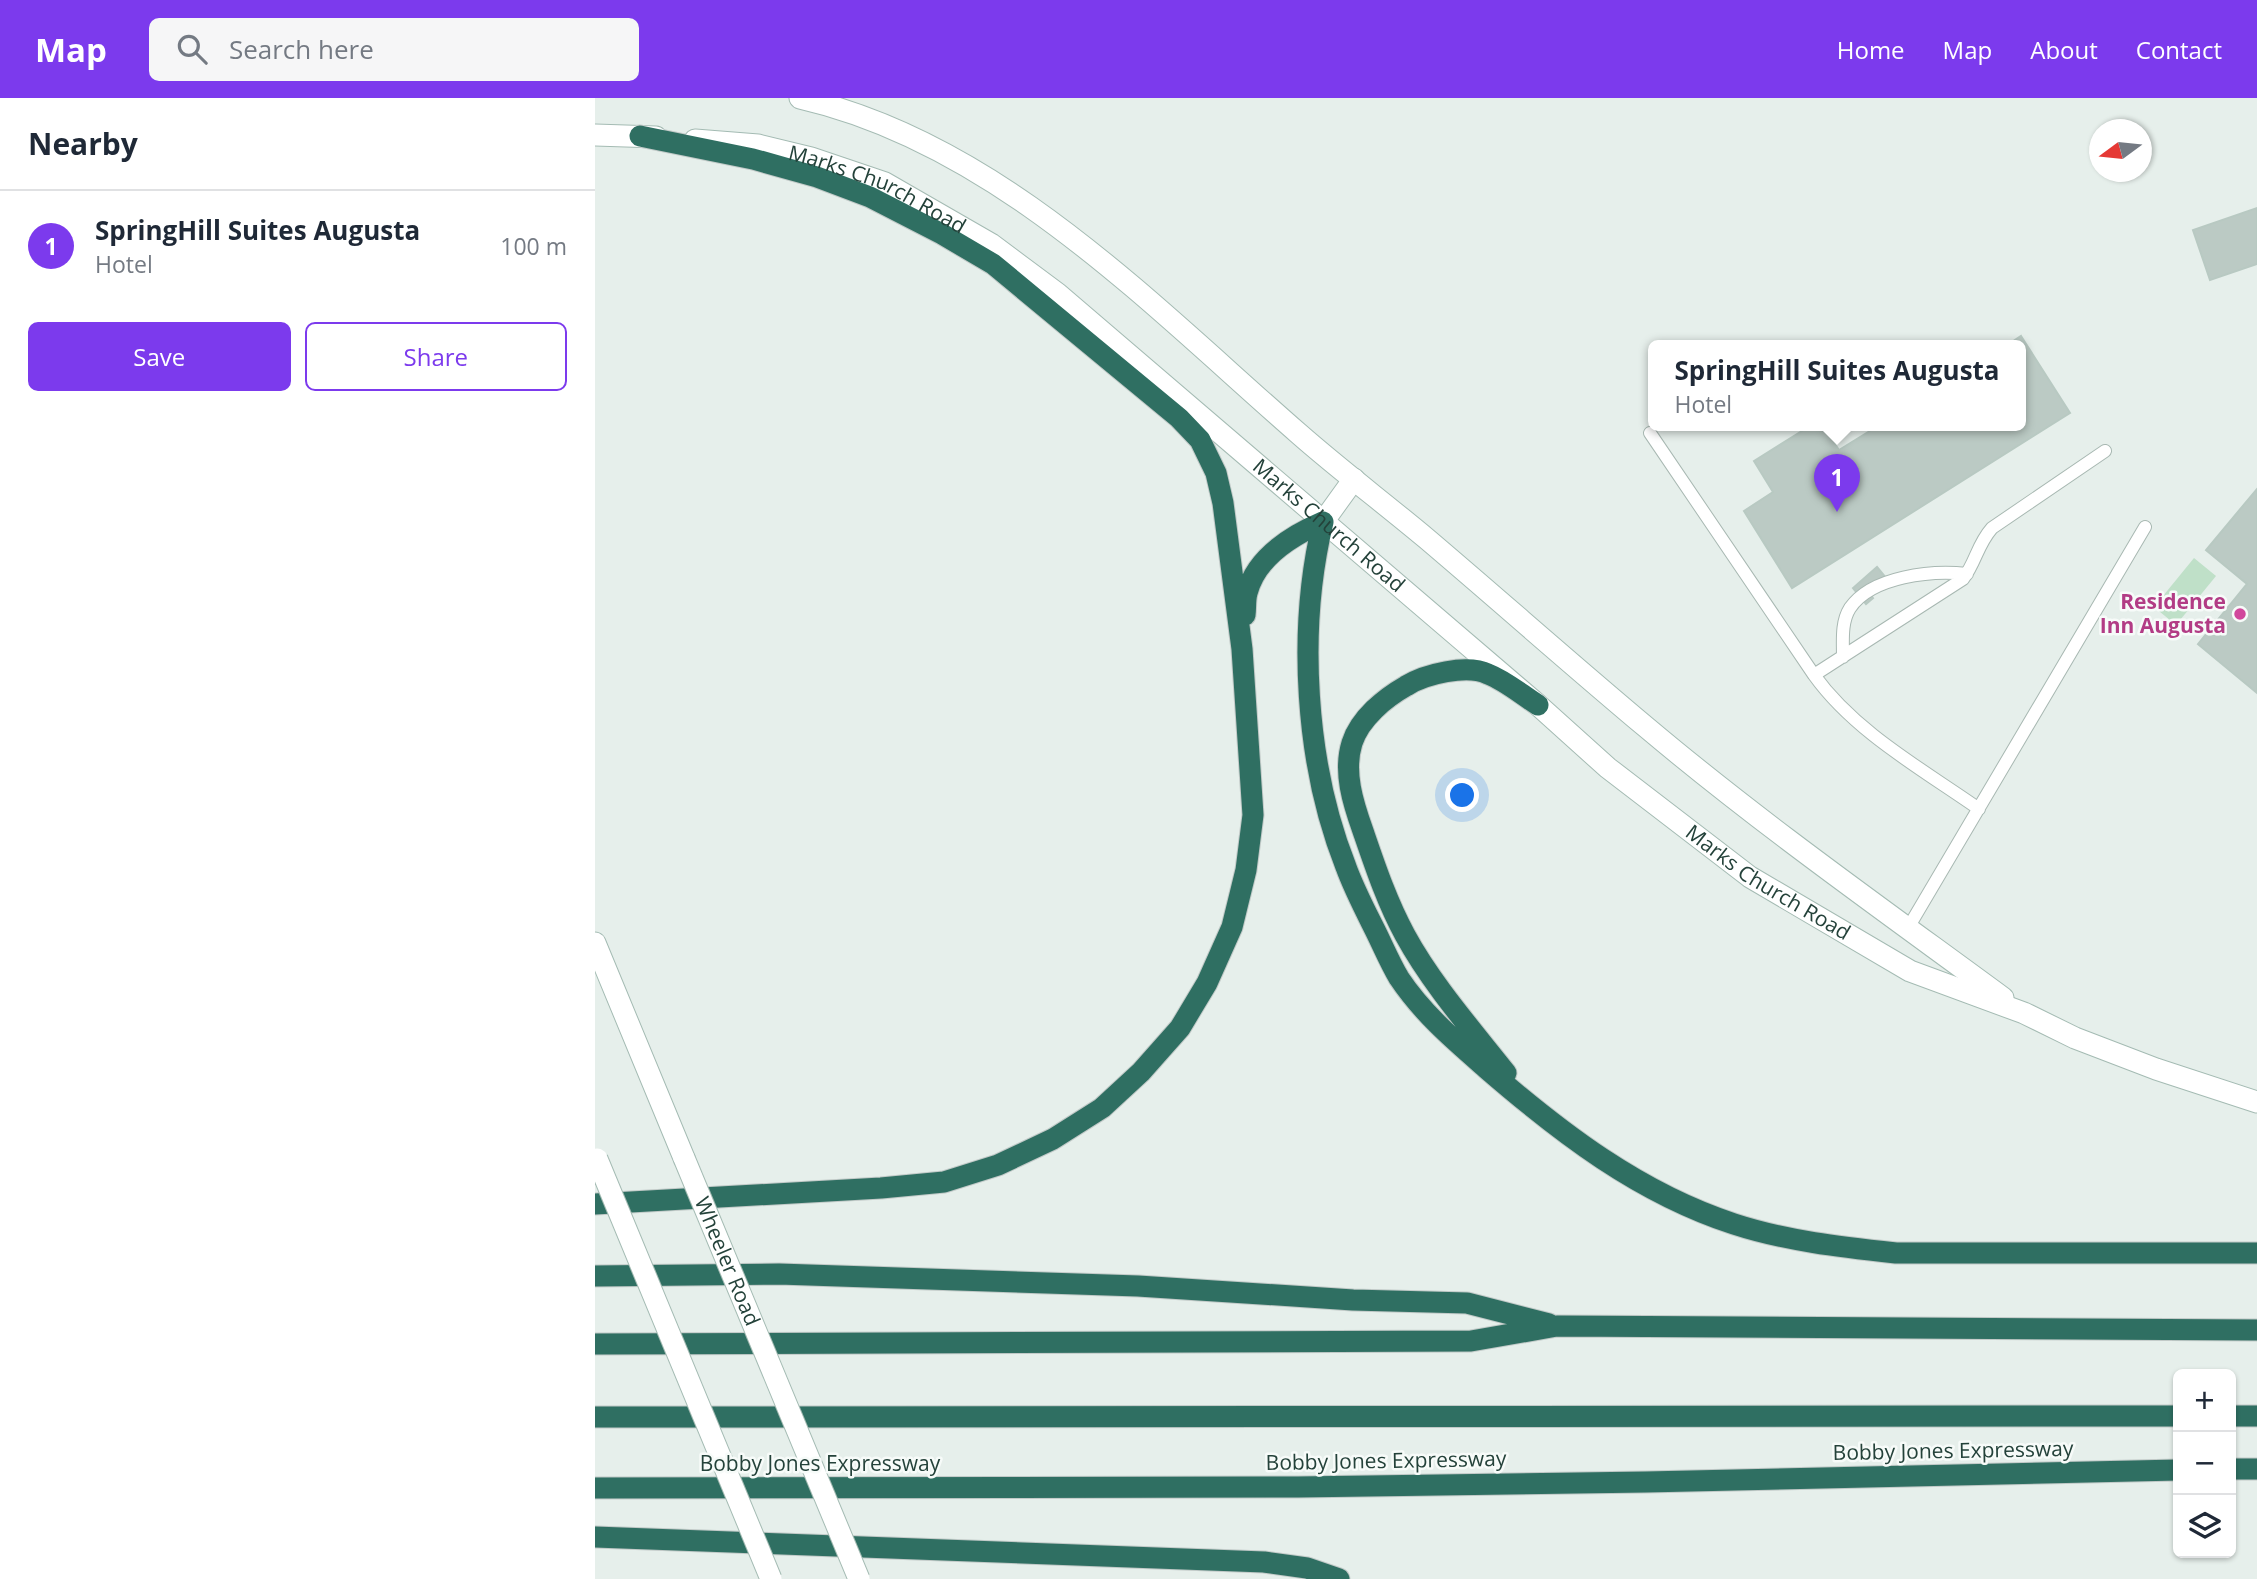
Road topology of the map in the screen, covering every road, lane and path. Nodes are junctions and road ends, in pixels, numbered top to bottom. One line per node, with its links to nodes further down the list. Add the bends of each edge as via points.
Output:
1 (800, 98): 2 (street, Marks Church Road)
2 (827, 101): 7 (street, Marks Church Road, via 916,139 1018,197 1156,307)
3 (595, 135): 4 (street, Marks Church Road)
4 (640, 136): 8 (street, Marks Church Road, via 758,145 885,183 991,244 1058,294); 11 (highway, via 817,177 870,197 942,234 993,264 1179,418 1200,440 1216,473)
5 (1650, 433): 13 (lane)
6 (2105, 451): 10 (lane, via 1992,528)
7 (1354, 479): 8 (street); 16 (street, Marks Church Road, via 1738,803)
8 (1323, 522): 11 (highway, via 1297,534 1257,570 1247,592); 14 (street, Marks Church Road); 20 (highway, via 1314,561 1307,678 1320,778 1345,867 1398,977 1428,1017)
9 (2145, 527): 15 (lane)
10 (1967, 574): 12 (lane); 12 (lane, via 1916,574 1859,598 1843,626)
11 (1242, 649): 22 (highway, via 1253,815 1232,927 1180,1028 1142,1072 1102,1108 1053,1139 998,1165 944,1182)
12 (1843, 657): 13 (lane)
13 (1814, 675): 15 (lane, via 1854,721)
14 (1538, 705): 18 (street, Marks Church Road, via 1608,768 1750,877 1910,971); 20 (highway, via 1486,673 1445,672 1420,678 1392,694 1363,723 1352,744 1347,775 1377,874 1405,936)
15 (1979, 810): 16 (lane)
16 (1908, 928): 18 (street, Marks Church Road)
17 (595, 943): 38 (street, Wheeler Road, bridge)
18 (2024, 1013): 19 (street, Marks Church Road, via 2156,1069)
19 (2257, 1102)
20 (1535, 1110): 23 (highway, via 1626,1175 1678,1202 1734,1224 1803,1240 1896,1253)
21 (596, 1157): 37 (street, bridge)
22 (595, 1204)
23 (2257, 1253)
24 (595, 1276): 25 (highway, via 779,1274 1467,1303)
25 (1557, 1326): 26 (highway); 27 (highway, via 1471,1341)
26 (2257, 1330)
27 (595, 1344)
28 (2173, 1416): 31 (highway, Bobby Jones Expressway)
29 (2236, 1416): 30 (highway)
30 (2257, 1416)
31 (595, 1417)
32 (2236, 1469): 33 (highway)
33 (2257, 1469)
34 (2173, 1470): 35 (highway, Bobby Jones Expressway, via 1298,1487)
35 (595, 1489)
36 (595, 1537): 39 (highway, via 1264,1562 1307,1568)
37 (771, 1579)
38 (859, 1579)
39 (1339, 1579)

